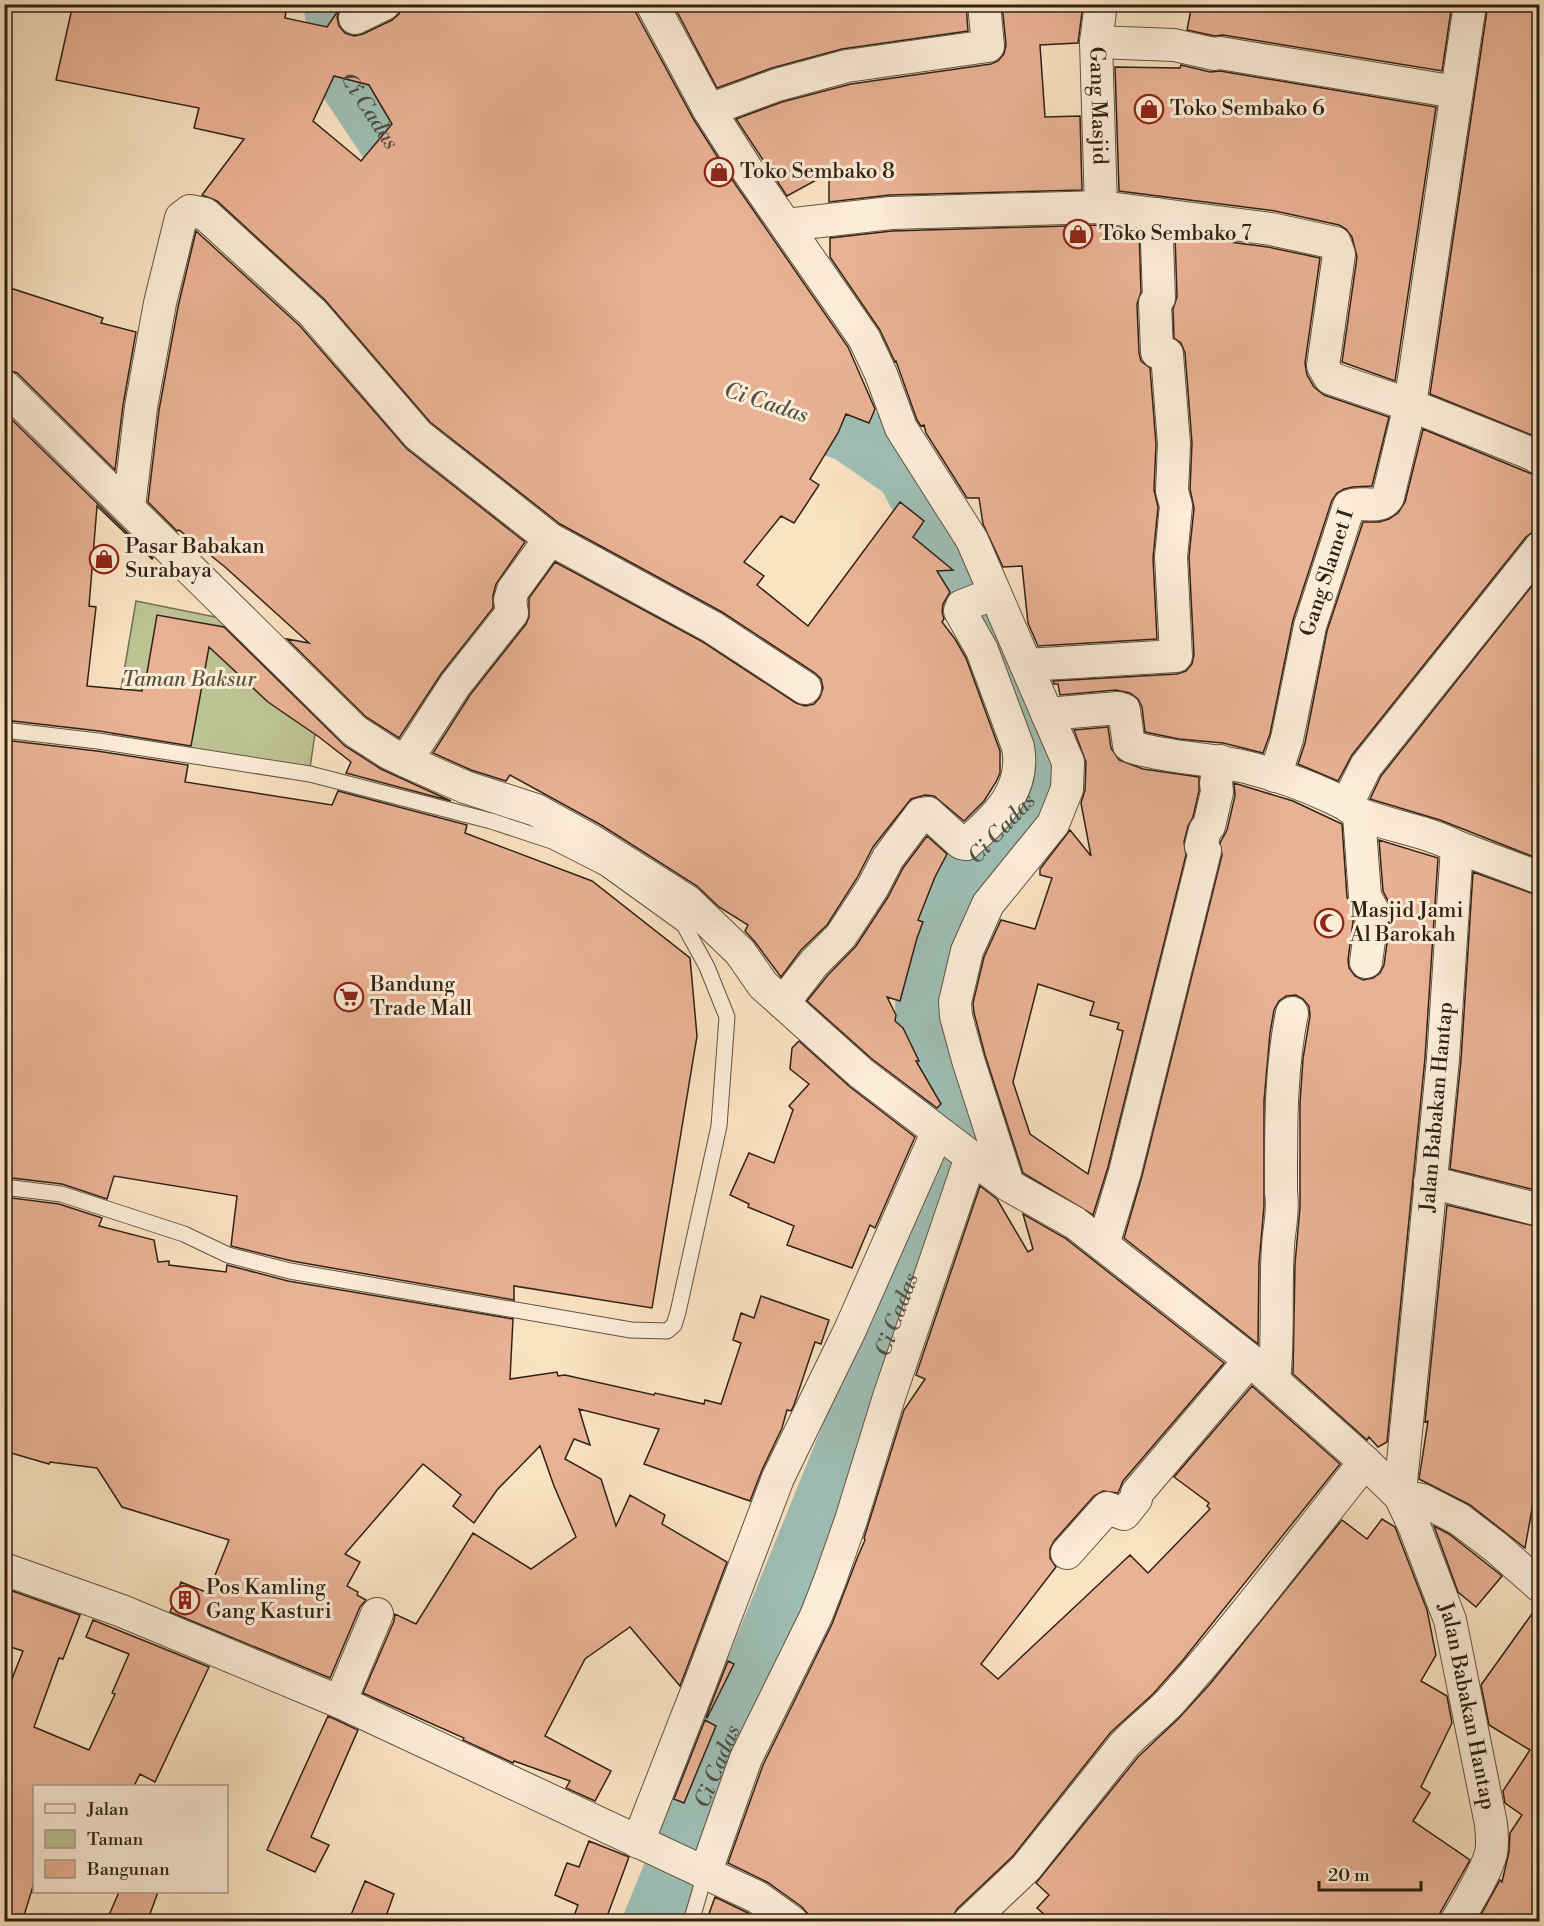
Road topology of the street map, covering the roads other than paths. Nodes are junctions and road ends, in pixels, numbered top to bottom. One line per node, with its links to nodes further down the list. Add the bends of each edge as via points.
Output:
1 (384, 4): 6 (street)
2 (652, 4): 9 (street)
3 (984, 4): 9 (street, via 988,46 847,66 777,85)
4 (1101, 4): 7 (street, Gang Masjid)
5 (1470, 4): 8 (street)
6 (355, 18)
7 (1096, 42): 8 (street, via 1174,45); 10 (street, Gang Masjid)
8 (1456, 92): 14 (street)
9 (709, 110): 12 (street)
10 (1101, 207): 11 (street); 12 (street, via 891,213)
11 (1156, 214): 14 (street, via 1271,229 1335,243 1339,254 1324,372 1330,378); 20 (street, via 1157,352 1167,354 1174,444 1172,491 1176,506 1171,557 1176,656)
12 (786, 225): 19 (street, via 864,339 901,428 972,540)
13 (4, 386): 16 (street)
14 (1410, 405): 15 (street); 26 (street, Gang Slamet I, via 1385,502 1349,506 1310,626 1287,739)
15 (1539, 459)
16 (129, 507): 17 (street, via 141,407 160,303 181,219 190,211 205,214 313,313 418,435); 25 (street, via 355,730)
17 (550, 539): 21 (street, via 712,627); 25 (street, via 513,590 512,613 455,685)
18 (1539, 548): 27 (street, via 1366,766)
19 (983, 598): 20 (street); 31 (street, via 962,606 960,611 982,650 1018,747 1021,763 1015,787 999,813 966,844 928,813 921,814 888,858 841,936)
20 (1026, 665): 22 (street)
21 (806, 688)
22 (1047, 714): 24 (street, via 1118,708 1124,710 1132,747); 34 (street, via 1068,762 1067,789 1053,824 988,904 967,951 955,1002 965,1049)
23 (4, 730): 36 (lane, via 309,774 491,821 552,842 605,868 684,925 707,967 727,1017 719,1126 678,1312 674,1325 667,1331 631,1330 290,1271 228,1255 184,1234 61,1194)
24 (1220, 761): 26 (street); 38 (street, via 1217,792 1201,846 1205,851 1125,1173)
25 (406, 762): 31 (street, via 465,787 536,810 687,901 740,952)
26 (1275, 776): 27 (street)
27 (1353, 809): 28 (street); 30 (street, via 1365,896 1373,910)
28 (1457, 847): 29 (street); 35 (street, Jalan Babakan Hantap, via 1443,1059)
29 (1539, 878)
30 (1366, 962)
31 (783, 1003): 33 (street, via 861,1073)
32 (1292, 1013): 39 (street, via 1285,1047 1282,1106 1283,1206 1278,1302)
33 (953, 1144): 38 (street, via 1008,1185 1075,1223); 47 (street, via 854,1321 778,1478); 48 (street, via 889,1397 851,1520 816,1616 746,1758)
34 (1006, 1178)
35 (1430, 1182): 37 (street); 41 (street, Jalan Babakan Hantap)
36 (4, 1187)
37 (1539, 1210)
38 (1102, 1245): 39 (street)
39 (1268, 1371): 40 (street); 42 (street, via 1174,1448 1124,1514 1107,1508)
40 (1365, 1462): 41 (street); 51 (street, via 1168,1704 1124,1745 1026,1868)
41 (1400, 1492): 44 (street, via 1459,1519); 52 (street, Jalan Babakan Hantap, via 1450,1620 1493,1838 1491,1854)
42 (1067, 1553)
43 (4, 1569): 46 (street, via 122,1611)
44 (1539, 1586)
45 (377, 1614): 46 (street)
46 (340, 1702): 47 (street)
47 (639, 1843): 48 (street)
48 (700, 1871): 49 (lane); 50 (street, via 758,1897)
49 (691, 1922)
50 (792, 1922)
51 (969, 1922)
52 (1456, 1922)

